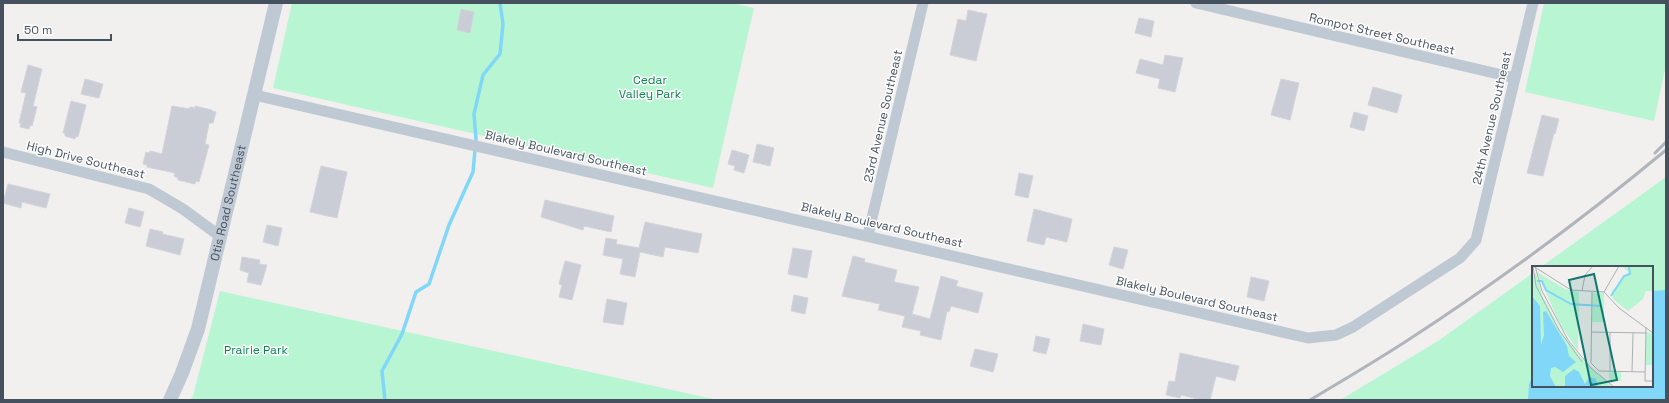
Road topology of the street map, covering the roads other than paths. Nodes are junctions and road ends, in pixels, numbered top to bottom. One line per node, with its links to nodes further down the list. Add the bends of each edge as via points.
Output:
1 (276, 3): 6 (street, Otis Road Southeast)
2 (923, 3): 8 (street, 23rd Avenue Southeast)
3 (1196, 3): 5 (street, Rompot Street Southeast)
4 (1533, 3): 5 (street, 24th Avenue Southeast)
5 (1516, 78): 10 (street, 24th Avenue Southeast)
6 (255, 95): 8 (street, Blakely Boulevard Southeast); 9 (street, Otis Road Southeast)
7 (3, 152): 9 (street, High Drive Southeast, via 149,189 183,209)
8 (868, 235): 10 (street, Blakely Boulevard Southeast, via 1308,338 1336,336 1353,327 1460,258)
9 (221, 237): 11 (street, Otis Road Southeast, via 198,329)
10 (1476, 240)
11 (170, 400)

